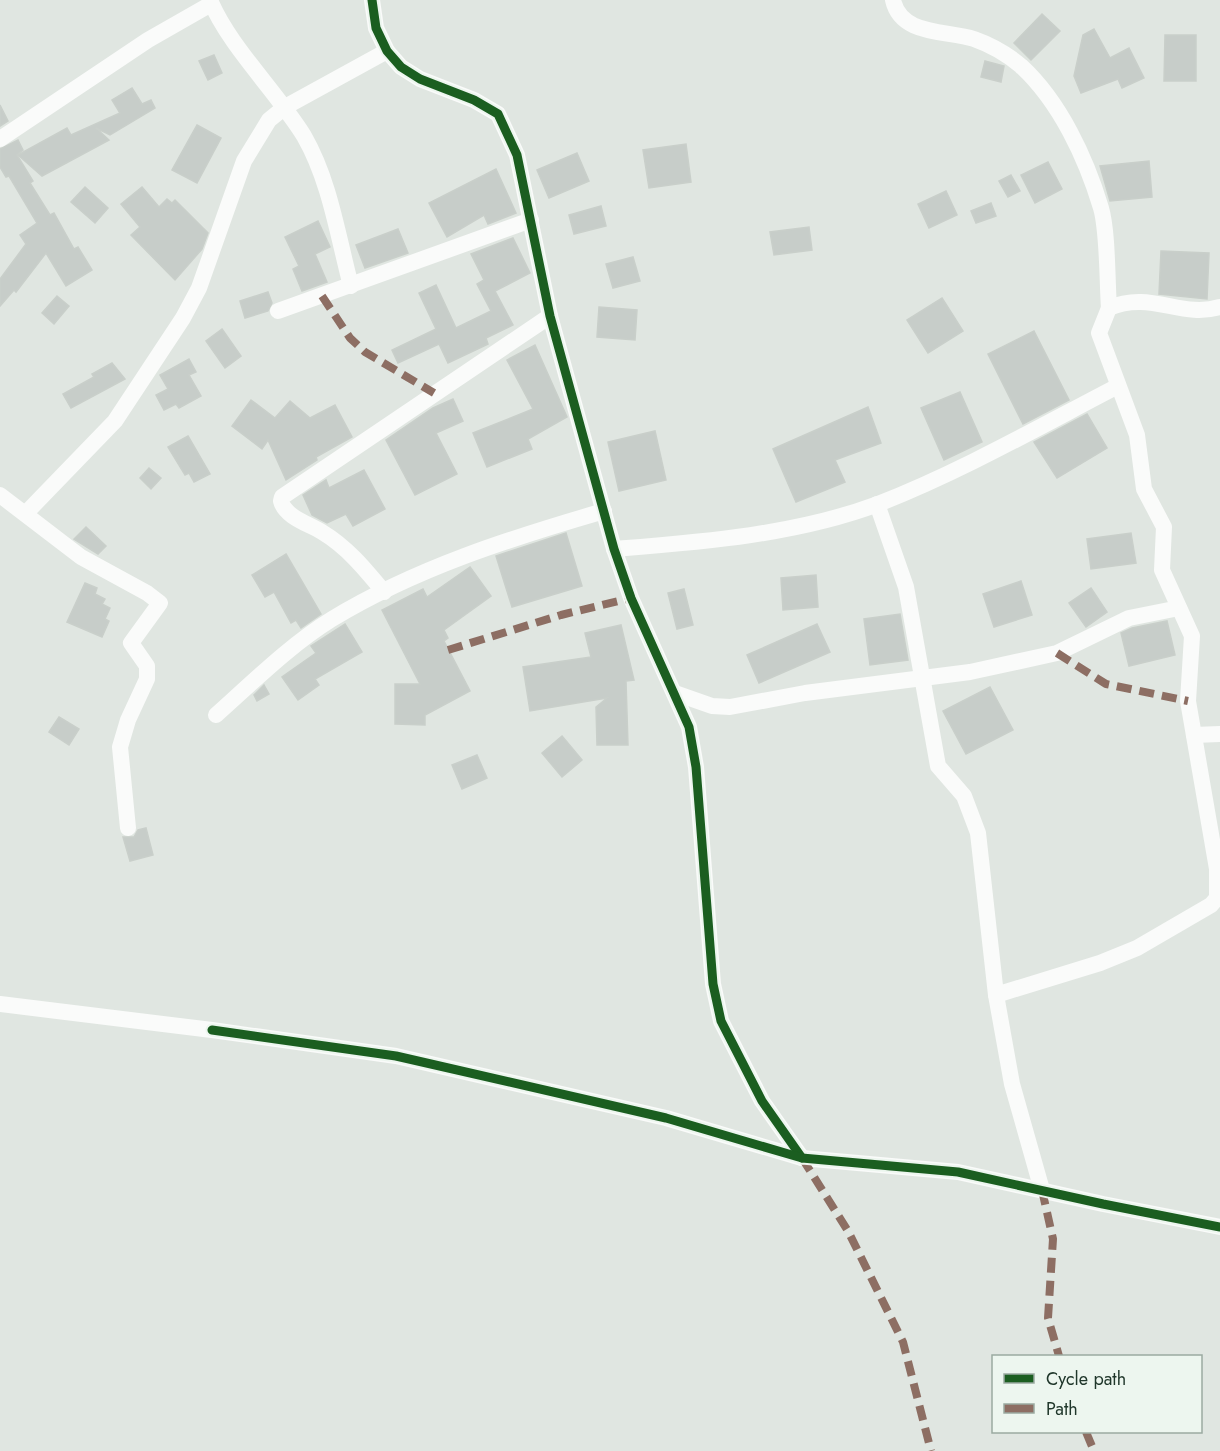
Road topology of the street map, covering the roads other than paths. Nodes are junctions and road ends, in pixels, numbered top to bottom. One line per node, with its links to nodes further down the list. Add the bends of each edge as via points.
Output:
1 (372, 0): 4 (street, via 376,28)
2 (893, 0): 10 (street, via 906,22 999,50 1021,66 1046,95 1071,133 1101,210)
3 (210, 2): 5 (street); 6 (street)
4 (387, 51): 5 (street); 7 (street, via 401,67 420,79 498,114 517,154)
5 (285, 107): 8 (street, via 306,139 321,174); 17 (street, via 259,133 244,161 199,288 159,356 115,421)
6 (0, 139)
7 (531, 220): 8 (street); 12 (street)
8 (351, 286): 11 (street)
9 (1220, 307): 10 (street, via 1191,309 1125,301)
10 (1109, 308): 13 (street, via 1099,333)
11 (278, 311)
12 (550, 315): 16 (street); 19 (street, via 282,497 285,509 325,533 357,559)
13 (1118, 386): 15 (street); 20 (street, via 1137,435 1144,489 1164,527 1162,570)
14 (0, 495): 17 (street)
15 (877, 504): 18 (street, via 827,519 758,532); 21 (street, via 906,587)
16 (604, 511): 18 (street); 19 (street, via 511,539)
17 (26, 513): 26 (street, via 81,557 160,603 131,643 147,666 147,679 120,747)
18 (614, 549): 22 (street)
19 (384, 592): 23 (street, via 331,620 276,661)
20 (1179, 608): 21 (street, via 1129,618 1057,653 969,672); 25 (street, via 1192,636 1188,701)
21 (923, 677): 22 (street, via 730,707 712,706); 28 (street, via 938,766 964,796 978,833)
22 (675, 693): 30 (street, via 689,727 696,767 713,984 721,1021 762,1101)
23 (216, 715)
24 (1220, 734): 25 (street)
25 (1194, 735): 27 (street)
26 (128, 828)
27 (1219, 900): 28 (street, via 1137,948)
28 (996, 995): 31 (street, via 1012,1084)
29 (0, 1004): 30 (street, via 396,1056 666,1118)
30 (801, 1158): 31 (street, via 958,1172)
31 (1042, 1190): 32 (street)
32 (1220, 1227)

